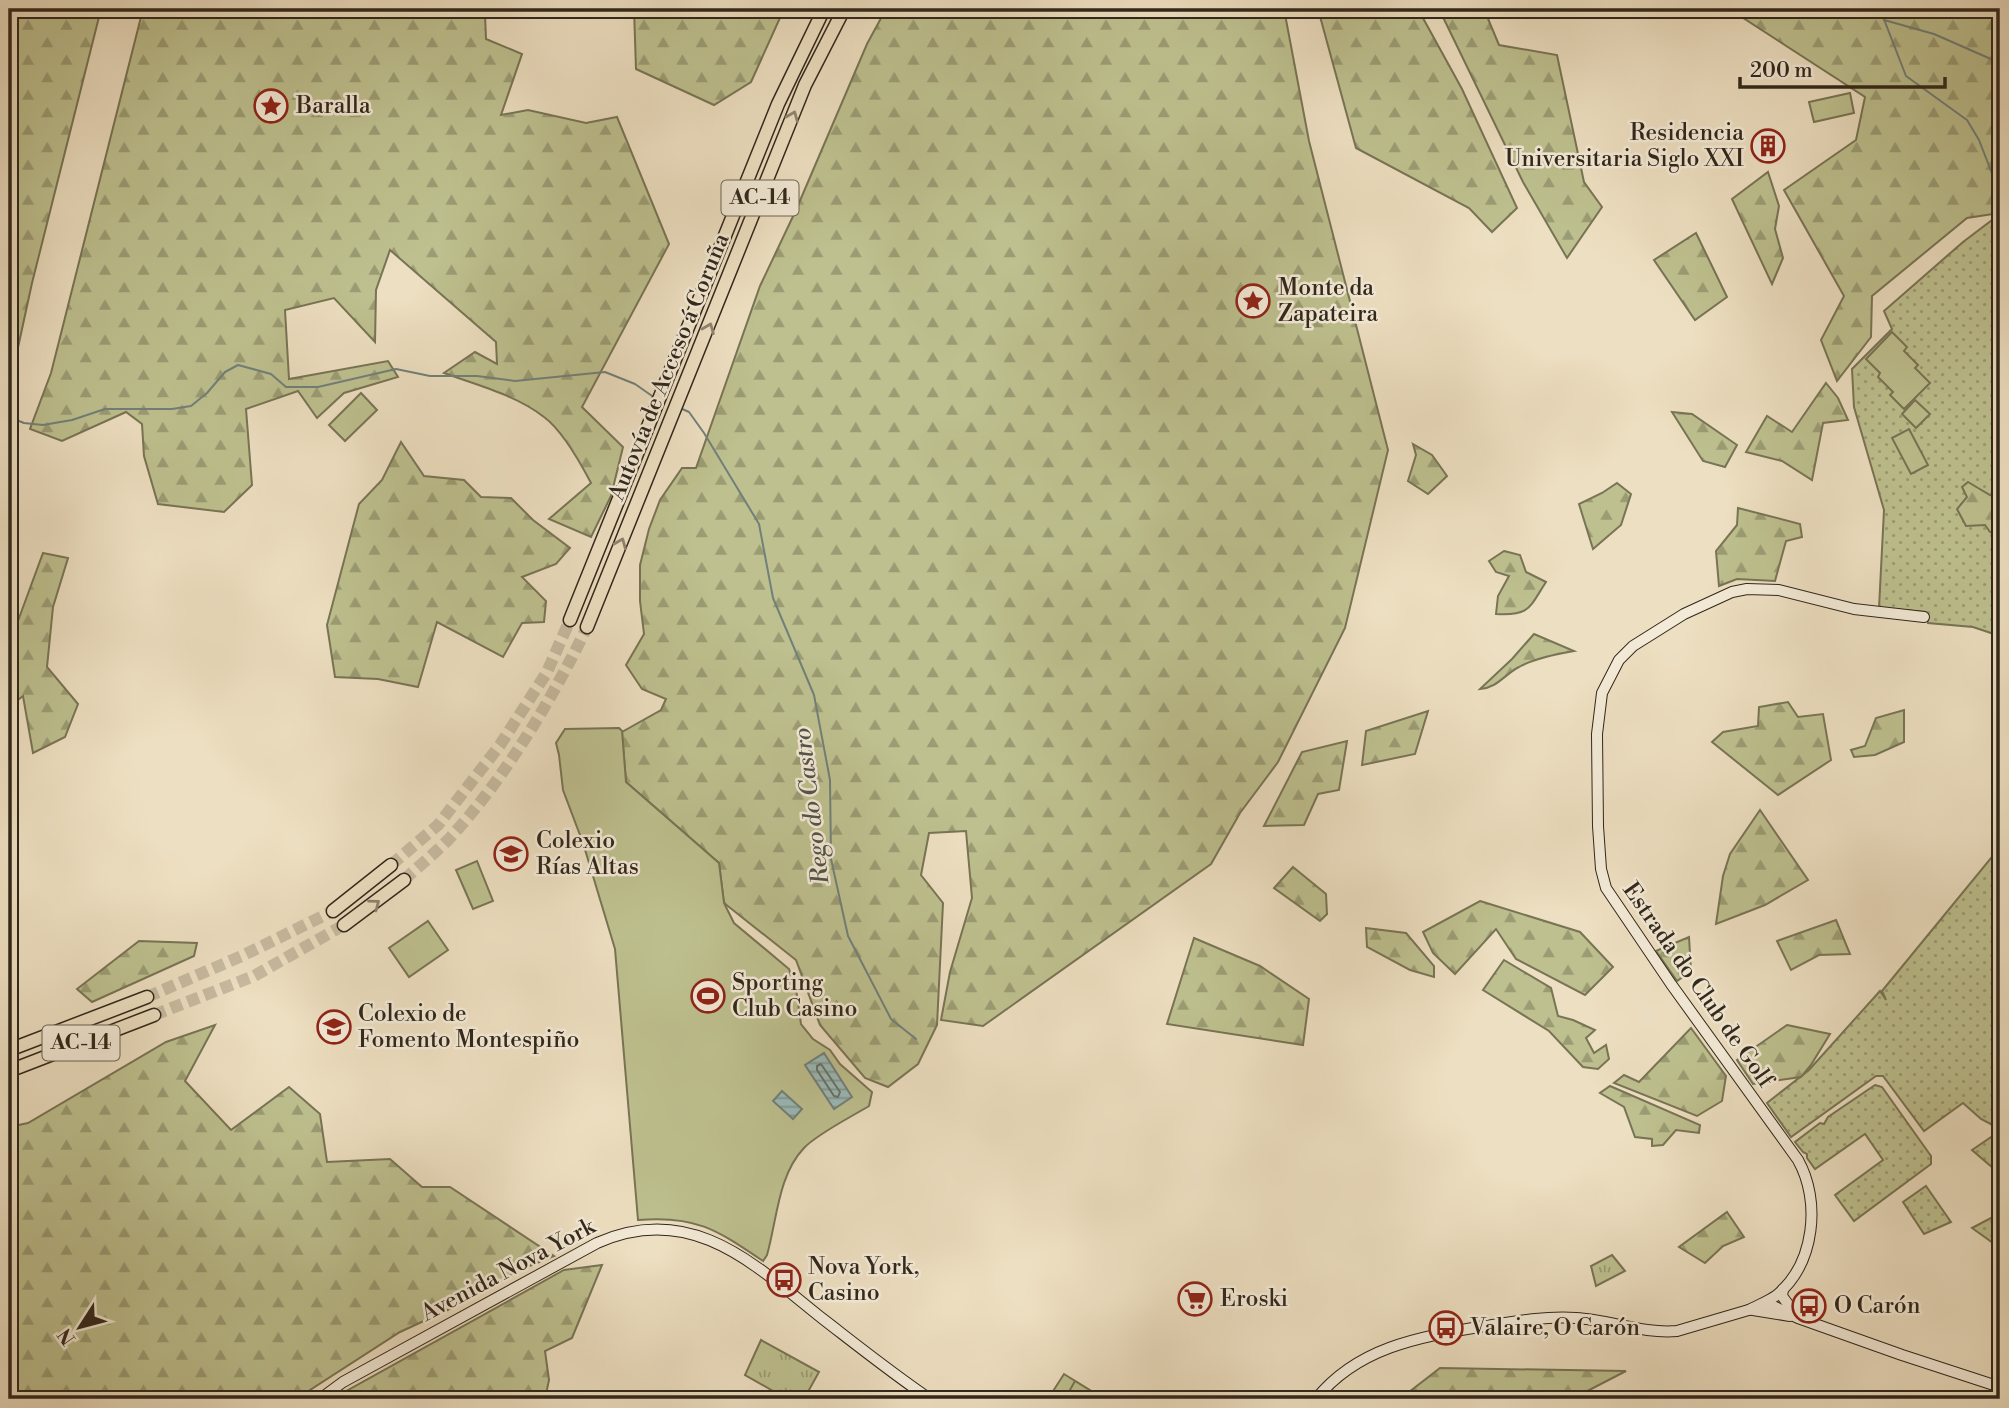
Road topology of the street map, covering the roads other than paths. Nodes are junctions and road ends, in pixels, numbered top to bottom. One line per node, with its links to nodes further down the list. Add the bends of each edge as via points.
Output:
1 (824, 9): 4 (highway, Autovía de Acceso á Coruña / AC-14, via 778,104)
2 (844, 9): 5 (highway, Autovía de Acceso á Coruña / AC-14, one-way to 2, via 805,85)
3 (1924, 617): 14 (street, Estrada do Club de Golf, via 1854,608 1779,590 1732,592 1684,614 1633,646 1619,660 1602,693 1597,734 1598,826 1606,888 1806,1174 1812,1201 1807,1248)
4 (570, 620)
5 (587, 628)
6 (391, 865): 8 (highway)
7 (404, 880): 9 (highway, one-way to 7)
8 (333, 911)
9 (344, 925)
10 (147, 997): 12 (highway, AC-14)
11 (153, 1015): 13 (highway, AC-14)
12 (9, 1050)
13 (9, 1071)
14 (1783, 1289): 15 (street, Estrada do Club de Golf); 18 (street, via 1782,1296)
15 (1770, 1302): 16 (street, Estrada do Club de Golf); 17 (street); 18 (street)
16 (1749, 1310): 17 (street); 22 (street, via 1677,1331 1555,1318 1429,1336 1372,1355)
17 (1777, 1314): 18 (street)
18 (1798, 1318): 19 (street)
19 (2000, 1387)
20 (320, 1399): 21 (street, Avenida Nova York, via 343,1382 597,1243 617,1234 662,1230 704,1236 743,1257)
21 (930, 1399)
22 (1316, 1399)

